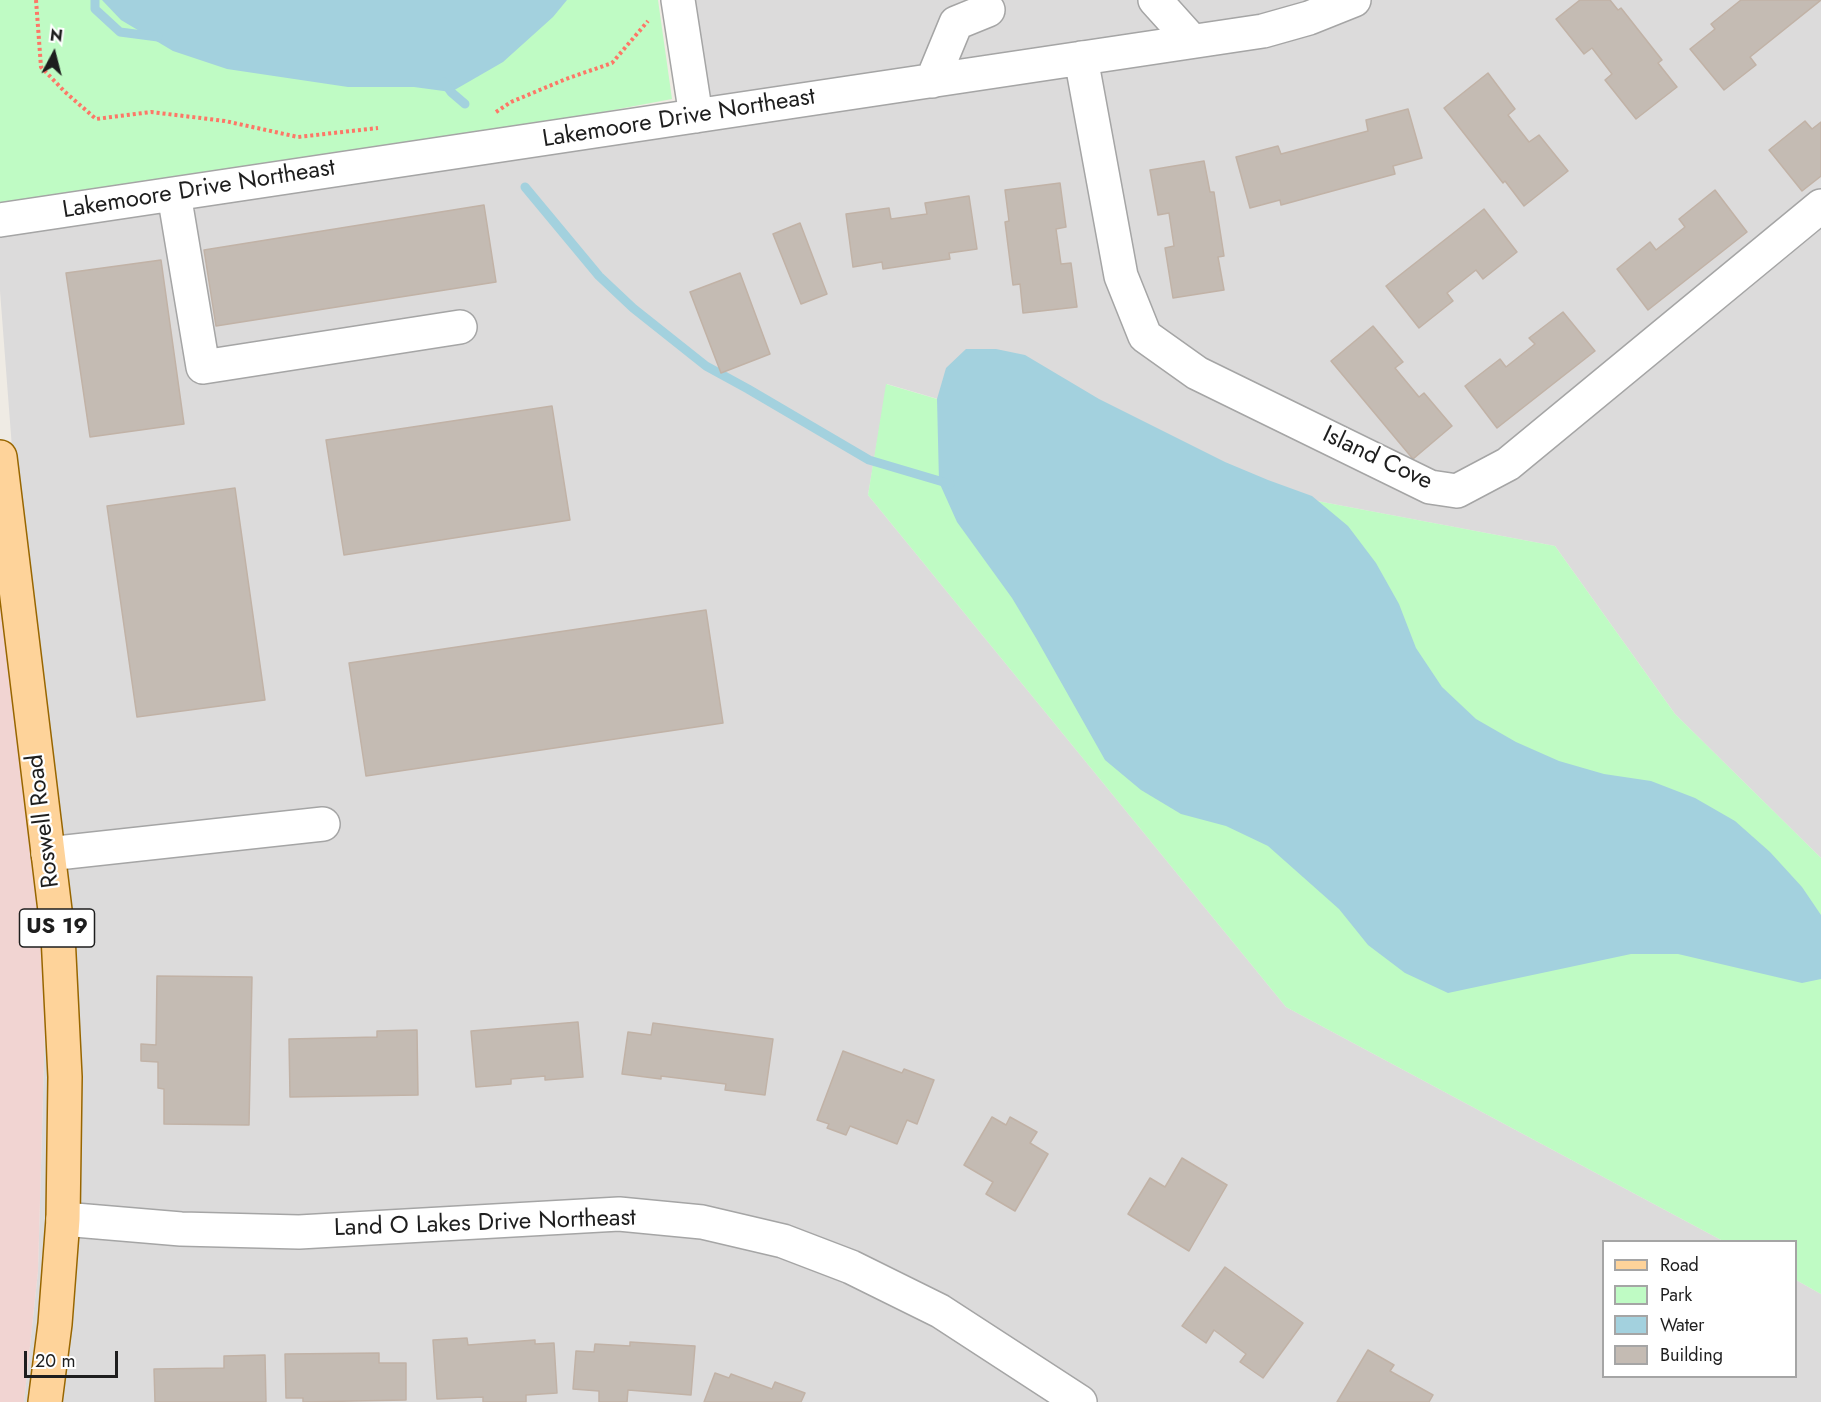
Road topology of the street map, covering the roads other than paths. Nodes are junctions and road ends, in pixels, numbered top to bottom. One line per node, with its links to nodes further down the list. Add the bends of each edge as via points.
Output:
1 (678, 0): 8 (street)
2 (1155, 0): 5 (street)
3 (1354, 0): 5 (street, Lakemoore Drive Northeast, via 1263,31)
4 (988, 10): 7 (street, via 956,23)
5 (1192, 41): 6 (street, Lakemoore Drive Northeast)
6 (1081, 58): 7 (street, Lakemoore Drive Northeast); 10 (street, Island Cove, via 1121,276 1145,336 1197,373 1430,487 1457,490 1508,464)
7 (932, 81): 8 (street, Lakemoore Drive Northeast)
8 (696, 116): 9 (street, Lakemoore Drive Northeast)
9 (174, 194): 11 (street, Lakemoore Drive Northeast); 12 (street, via 203,367)
10 (1821, 206)
11 (0, 220)
12 (460, 327)
13 (0, 457): 15 (main road, Roswell Road / US 19)
14 (323, 824): 15 (street)
15 (48, 854): 16 (main road, Roswell Road / US 19, via 58,935 65,1077)
16 (63, 1219): 17 (main road, Roswell Road / US 19); 18 (street, Land O Lakes Drive Northeast, via 181,1229 299,1232 619,1214 702,1222 783,1241 851,1267 940,1311)
17 (45, 1402)
18 (1080, 1402)

